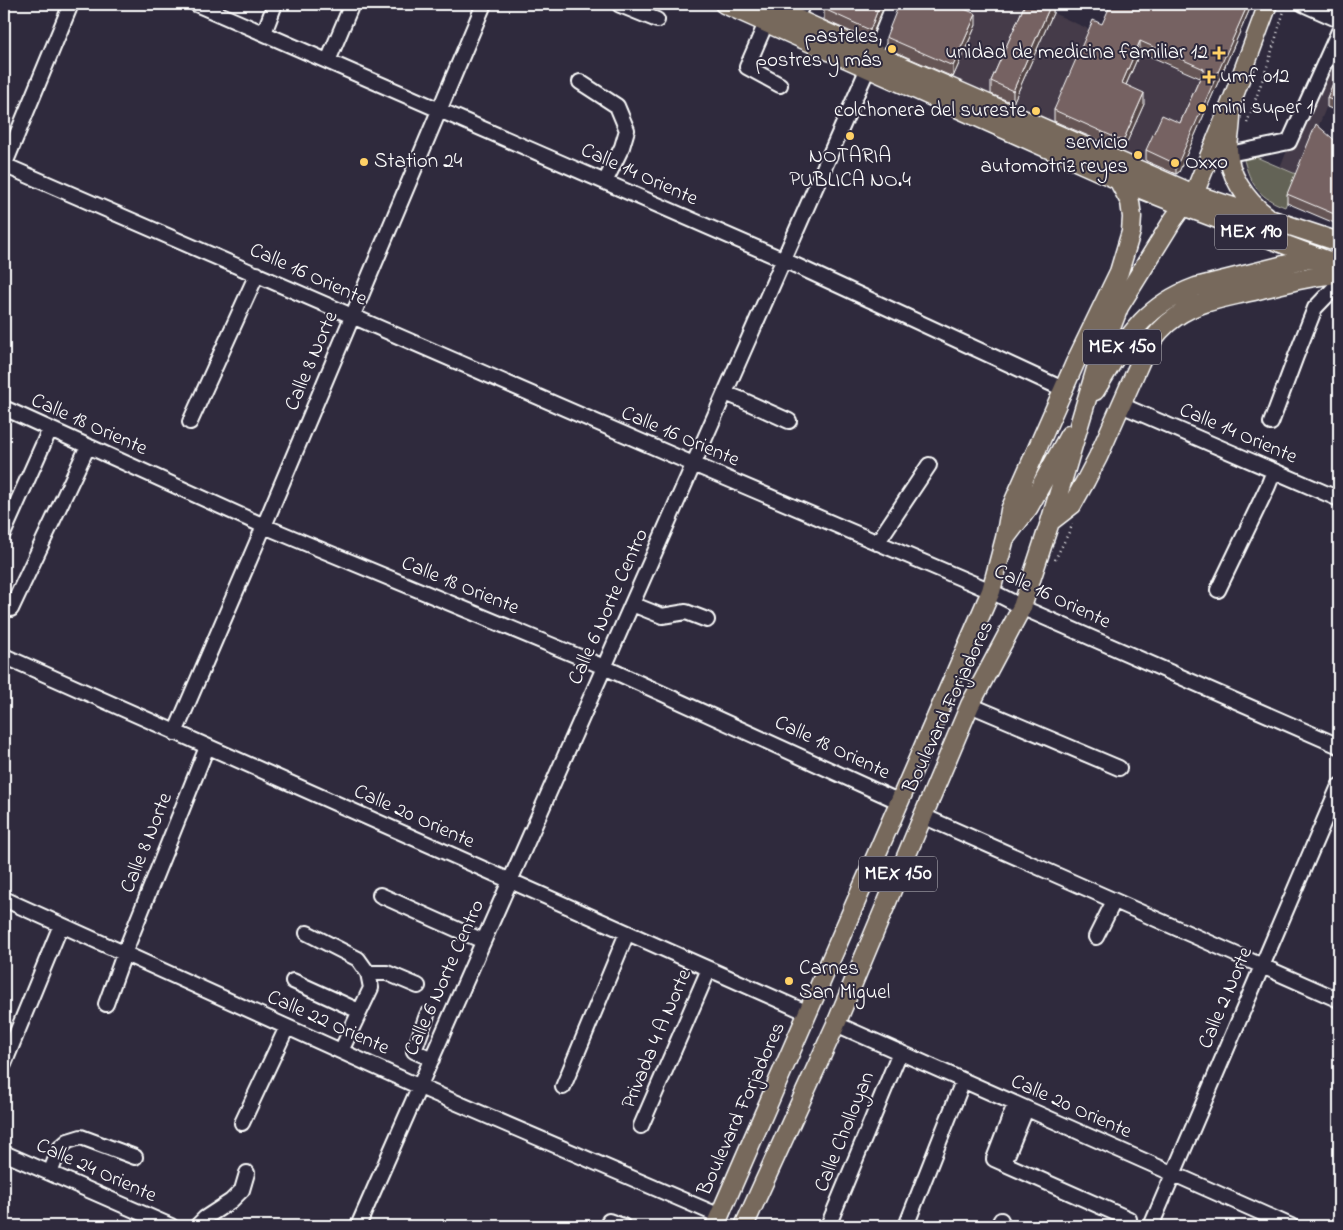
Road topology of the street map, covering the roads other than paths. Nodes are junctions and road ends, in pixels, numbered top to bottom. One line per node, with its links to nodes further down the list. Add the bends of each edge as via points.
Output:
1 (71, 4): 25 (street)
2 (196, 4): 17 (street, Calle 14 Oriente)
3 (275, 4): 17 (street)
4 (352, 4): 18 (street)
5 (484, 4): 23 (street, Calle 8 Norte)
6 (620, 4): 13 (street)
7 (724, 4): 15 (main road, MEX 190)
8 (764, 4): 12 (main road, MEX 190)
9 (894, 4): 19 (street, Calle 6 Norte Centro)
10 (1268, 4): 22 (main road)
11 (1303, 4): 14 (street)
12 (799, 11): 19 (main road, MEX 190)
13 (657, 20)
14 (1339, 20)
15 (766, 23): 19 (main road, MEX 190); 21 (street, via 748,67)
16 (1339, 31): 24 (street, via 1289,142)
17 (264, 33): 18 (street, Calle 14 Oriente)
18 (328, 61): 23 (street, Calle 14 Oriente)
19 (871, 61): 26 (main road, MEX 190); 28 (main road, MEX 190); 33 (street, Calle 6 Norte Centro)
20 (580, 82): 27 (street, via 617,106 627,130)
21 (780, 85)
22 (1233, 98): 24 (main road); 28 (main road, Boulevard Forjadores)
23 (439, 110): 27 (street, Calle 14 Oriente); 38 (street, Calle 8 Norte)
24 (1229, 154): 29 (main road, via 1242,190 1260,211)
25 (4, 165): 35 (street, Calle 16 Oriente)
26 (1118, 180): 28 (main road, MEX 190); 39 (main road, Boulevard Forjadores, via 1132,208 1128,243 1119,272)
27 (604, 182): 33 (street, Calle 14 Oriente)
28 (1188, 200): 29 (main road, MEX 190); 32 (main road, MEX 190); 42 (main road, Boulevard Forjadores, via 1119,307)
29 (1274, 220): 30 (main road, MEX 190)
30 (1339, 242)
31 (1339, 256): 32 (main road, MEX 150)
32 (1320, 258): 34 (main road, MEX 190); 42 (main road, MEX 150, via 1196,287 1166,301 1132,332)
33 (784, 260): 39 (street, Calle 14 Oriente); 40 (street, Calle 6 Norte Centro)
34 (1339, 265)
35 (257, 274): 38 (street, Calle 16 Oriente); 44 (street)
36 (1339, 274): 41 (main road, MEX 150, via 1308,277 1184,311 1165,325 1151,342)
37 (1339, 283): 46 (street, via 1315,308)
38 (352, 317): 49 (street, Calle 16 Oriente); 54 (street, Calle 8 Norte)
39 (1063, 389): 56 (main road, Boulevard Forjadores, via 1010,510)
40 (725, 393): 45 (street); 49 (street, Calle 6 Norte Centro)
41 (1121, 405): 51 (street, Calle 14 Oriente); 53 (main road, MEX 150, via 1072,505)
42 (1084, 407): 53 (main road, Boulevard Forjadores); 56 (main road, MEX 150, via 1029,507)
43 (4, 408): 47 (street, Calle 18 Oriente)
44 (190, 422)
45 (789, 422)
46 (1271, 424)
47 (50, 429): 48 (street, Calle 18 Oriente); 55 (street)
48 (88, 446): 54 (street, Calle 18 Oriente); 62 (street)
49 (693, 464): 57 (street, Calle 16 Oriente); 60 (street, Calle 6 Norte Centro)
50 (929, 465): 57 (street)
51 (1274, 471): 52 (street, Calle 14 Oriente); 58 (street)
52 (1339, 499)
53 (1050, 522): 61 (main road, Boulevard Forjadores / MEX 150)
54 (264, 526): 65 (street, Calle 18 Oriente); 67 (street, Calle 8 Norte)
55 (4, 532)
56 (1005, 538): 59 (main road, Boulevard Forjadores / MEX 150)
57 (878, 543): 59 (street, Calle 16 Oriente)
58 (1218, 590)
59 (991, 591): 61 (street, Calle 16 Oriente); 72 (main road, Boulevard Forjadores / MEX 150)
60 (632, 604): 63 (street, via 662,616 686,612); 65 (street, Calle 6 Norte Centro)
61 (1022, 607): 66 (main road, Boulevard Forjadores / MEX 150); 68 (street, Calle 16 Oriente)
62 (11, 609)
63 (707, 620)
64 (4, 656): 67 (street, Calle 20 Oriente)
65 (604, 667): 72 (street, Calle 18 Oriente); 74 (street, Calle 6 Norte Centro)
66 (970, 706): 70 (street); 73 (main road, Boulevard Forjadores / MEX 150)
67 (175, 732): 69 (street, Calle 20 Oriente)
68 (1339, 746)
69 (207, 747): 74 (street, Calle 20 Oriente); 83 (street, Calle 8 Norte)
70 (1119, 768)
71 (1339, 786): 84 (street, Calle 2 Norte)
72 (900, 802): 92 (main road, Boulevard Forjadores / MEX 150)
73 (923, 816): 77 (street); 94 (main road, Boulevard Forjadores / MEX 150)
74 (510, 881): 80 (street, Calle 20 Oriente); 82 (street, Calle 6 Norte Centro)
75 (380, 895): 82 (street)
76 (4, 899): 78 (street, Calle 22 Oriente)
77 (1114, 901): 81 (street); 84 (street)
78 (60, 925): 83 (street, Calle 22 Oriente); 99 (street)
79 (307, 933): 86 (street, via 358,959)
80 (627, 933): 85 (street, Calle 20 Oriente); 102 (street)
81 (1096, 937)
82 (483, 941): 98 (street, Calle 6 Norte Centro)
83 (124, 954): 90 (street, Calle 8 Norte); 95 (street, Calle 22 Oriente)
84 (1262, 966): 89 (street); 110 (street, Calle 2 Norte)
85 (709, 969): 92 (street, Calle 20 Oriente); 105 (street, Privada 4 A Norte)
86 (368, 972): 88 (street, via 387,973); 91 (street, via 371,988)
87 (293, 981): 91 (street)
88 (418, 986)
89 (1339, 1000)
90 (106, 1004)
91 (359, 1012): 96 (street)
92 (808, 1013): 113 (main road, Boulevard Forjadores / MEX 150)
93 (427, 1015): 98 (street, via 412,1054)
94 (836, 1024): 97 (street, Calle 20 Oriente); 119 (main road, Boulevard Forjadores / MEX 150)
95 (287, 1027): 96 (street, Calle 22 Oriente); 104 (street)
96 (341, 1051): 101 (street, Calle 22 Oriente)
97 (900, 1052): 100 (street, Calle 20 Oriente); 120 (street, Calle Cholloyan)
98 (432, 1058): 101 (street, Calle 6 Norte Centro)
99 (4, 1064)
100 (963, 1081): 103 (street, Calle 20 Oriente); 121 (street)
101 (420, 1087): 113 (street, Calle 22 Oriente); 117 (street, Calle 6 Norte Centro)
102 (563, 1087)
103 (1021, 1106): 110 (street, Calle 20 Oriente); 111 (street, via 994,1159)
104 (242, 1123)
105 (641, 1126)
106 (4, 1153): 109 (street, Calle 24 Oriente)
107 (135, 1157): 109 (street, via 81,1137 60,1148)
108 (247, 1172): 116 (street, via 242,1190)
109 (50, 1173): 115 (street, Calle 24 Oriente)
110 (1174, 1174): 114 (street, Calle 20 Oriente); 122 (street, Calle 2 Norte)
111 (1129, 1219)
112 (610, 1220): 118 (street)
113 (717, 1221)
114 (1282, 1224)
115 (171, 1226)
116 (196, 1226)
117 (358, 1226)
118 (623, 1226)
119 (744, 1226)
120 (828, 1226)
121 (906, 1226)
122 (1151, 1226)

